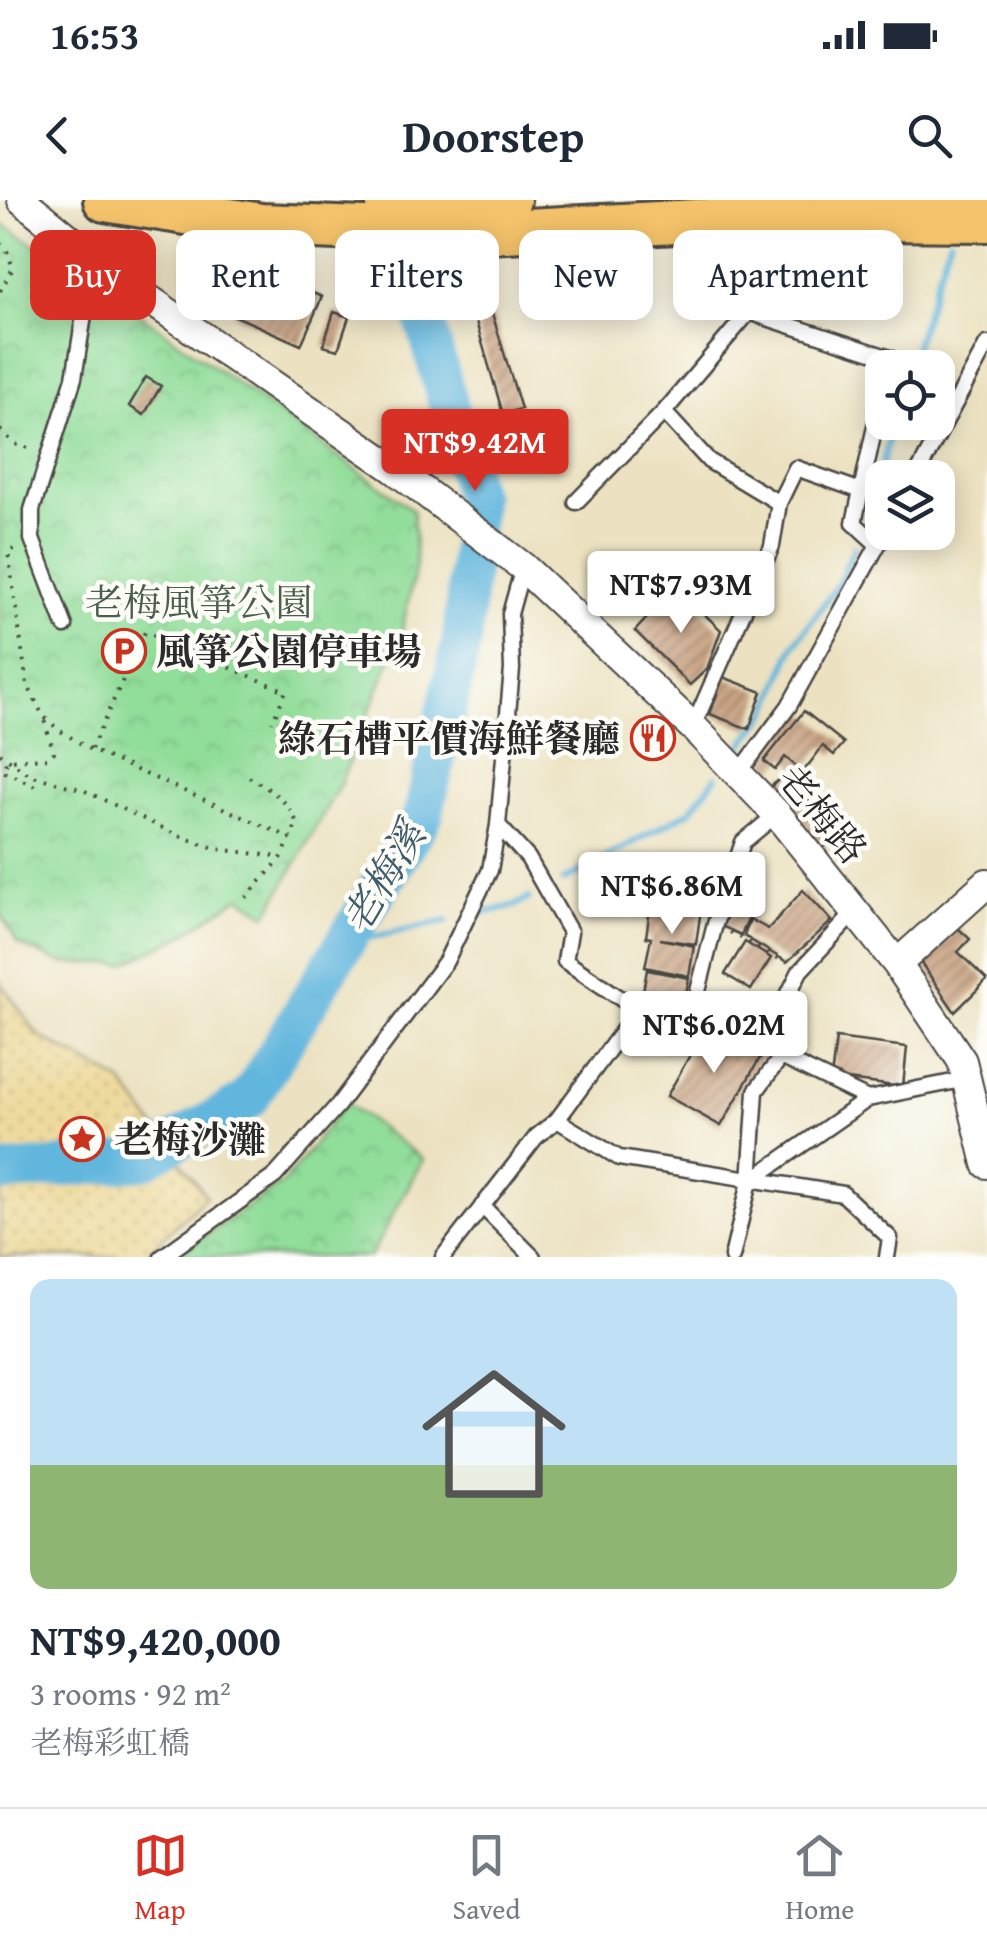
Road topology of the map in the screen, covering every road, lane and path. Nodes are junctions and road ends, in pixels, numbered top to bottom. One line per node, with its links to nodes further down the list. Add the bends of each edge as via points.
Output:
1 (22, 200): 7 (street)
2 (105, 200): 5 (main road, via 260,225)
3 (387, 200): 5 (main road)
4 (509, 200): 5 (main road)
5 (463, 219): 6 (main road)
6 (987, 220)
7 (59, 230)
8 (0, 243): 9 (path, via 13,268)
9 (0, 291)
10 (156, 302): 25 (street, 老梅路)
11 (84, 320): 17 (lane)
12 (987, 344): 18 (lane)
13 (865, 350): 14 (lane, via 749,312)
14 (664, 412): 20 (lane); 21 (lane, via 709,461)
15 (0, 430): 17 (path, via 15,444)
16 (872, 440): 19 (lane)
17 (50, 455): 23 (lane, via 32,510)
18 (925, 460)
19 (861, 491): 21 (lane, via 796,468); 22 (lane, via 854,523)
20 (576, 502)
21 (779, 503): 29 (lane, via 772,546)
22 (865, 529)
23 (32, 539): 26 (lane); 27 (path, via 8,552 28,684)
24 (876, 550): 33 (lane, via 789,706)
25 (523, 567): 29 (street, 老梅路); 37 (lane, via 510,614 512,669)
26 (65, 626)
27 (44, 716): 30 (path); 32 (path, via 50,758)
28 (272, 722): 30 (path, via 286,692 144,632)
29 (693, 727): 33 (street, 老梅路)
30 (91, 750): 38 (path)
31 (0, 753): 32 (path)
32 (8, 760): 35 (path, via 3,771); 39 (path, via 177,835)
33 (739, 773): 36 (street, 老梅路)
34 (248, 777): 38 (path, via 290,806 297,823)
35 (34, 786)
36 (777, 814): 42 (street, 老梅路); 43 (lane, via 743,842)
37 (498, 824): 46 (lane, via 528,858 570,932 565,961); 54 (lane, via 490,870 446,961 338,1104 275,1176)
38 (291, 838): 39 (path)
39 (282, 857): 41 (path)
40 (987, 883): 44 (street)
41 (246, 898)
42 (857, 911): 44 (street, 老梅路); 45 (lane)
43 (715, 924): 45 (path); 46 (lane, via 695,1003)
44 (897, 964): 48 (street, 老梅路)
45 (800, 971): 47 (lane, via 782,1005)
46 (638, 1010): 50 (lane)
47 (781, 1057): 49 (lane); 52 (lane, via 756,1091)
48 (968, 1079): 49 (lane); 51 (street, 老梅路)
49 (868, 1099): 52 (lane)
50 (557, 1120): 52 (lane, via 618,1158); 53 (lane)
51 (987, 1164)
52 (750, 1181): 57 (lane); 58 (lane, via 843,1194 890,1238)
53 (482, 1206): 55 (lane); 56 (lane)
54 (162, 1257)
55 (443, 1257)
56 (534, 1257)
57 (732, 1257)
58 (887, 1257)

